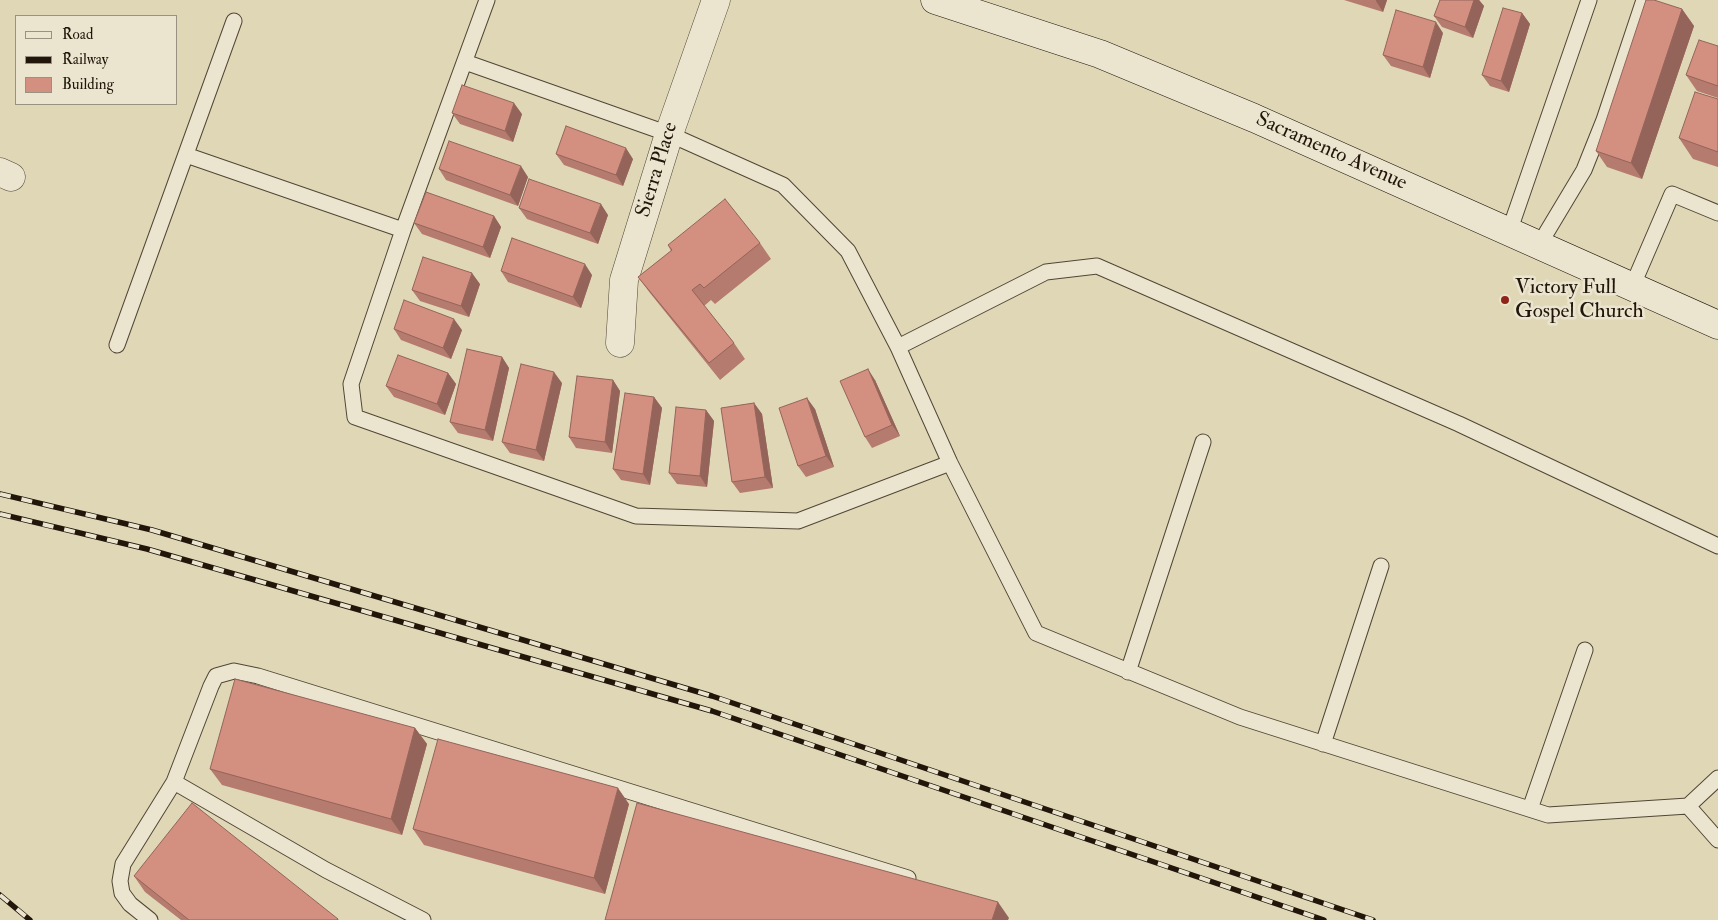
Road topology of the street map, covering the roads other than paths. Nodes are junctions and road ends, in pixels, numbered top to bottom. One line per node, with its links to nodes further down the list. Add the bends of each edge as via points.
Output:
1 (487, 0): 7 (lane)
2 (716, 0): 8 (main road, Sierra Place)
3 (935, 0): 12 (main road, Sacramento Avenue, via 1100,54 1254,118)
4 (1590, 0): 12 (lane)
5 (1644, 0): 13 (lane, via 1584,170)
6 (234, 21): 9 (lane)
7 (465, 62): 8 (lane); 11 (lane)
8 (669, 134): 16 (main road, Sierra Place, via 624,280); 18 (lane, via 783,186 848,252)
9 (186, 155): 11 (lane); 17 (lane)
10 (1718, 213): 14 (lane, via 1672,194)
11 (403, 230): 20 (lane, via 352,384 355,417 636,516 798,521)
12 (1509, 232): 13 (main road, Sacramento Avenue)
13 (1540, 246): 14 (main road, Sacramento Avenue)
14 (1632, 287): 15 (main road, Sacramento Avenue)
15 (1718, 325)
16 (620, 344)
17 (117, 345)
18 (898, 346): 20 (lane); 21 (lane, via 1046,272 1097,266 1459,424)
19 (1203, 442): 24 (lane)
20 (950, 463): 24 (lane, via 1036,633)
21 (1718, 546)
22 (1380, 566): 25 (lane)
23 (1584, 650): 29 (lane)
24 (1128, 672): 25 (lane, via 1240,717)
25 (1323, 744): 29 (lane)
26 (1718, 778): 28 (lane)
27 (174, 782): 31 (lane, via 210,686 216,676 234,671); 32 (lane, via 123,864 120,881 122,893 130,904); 33 (lane, via 326,870)
28 (1688, 806): 29 (lane, via 1548,815); 30 (lane)
29 (1530, 809)
30 (1718, 840)
31 (922, 882)
32 (150, 920)
33 (423, 920)

